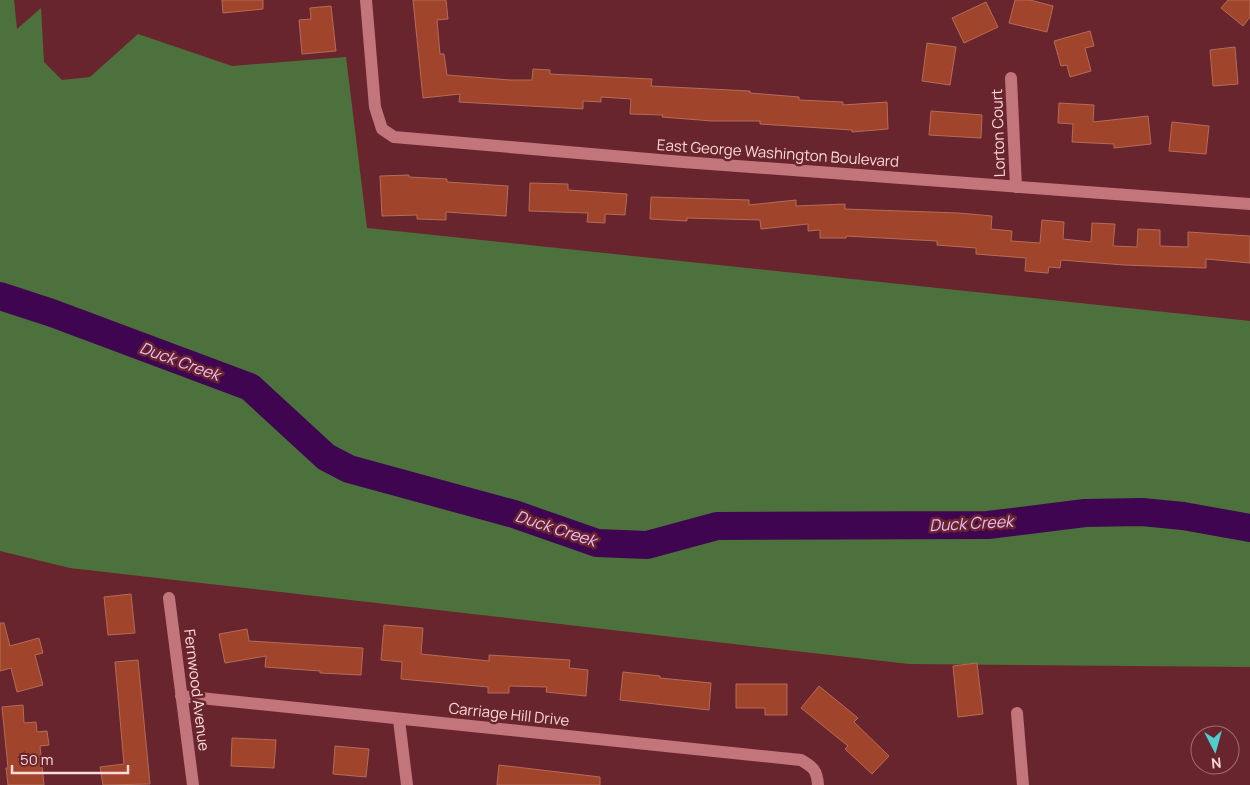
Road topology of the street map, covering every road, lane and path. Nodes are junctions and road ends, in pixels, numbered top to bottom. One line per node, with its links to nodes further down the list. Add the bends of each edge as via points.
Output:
1 (366, 0): 3 (street, East George Washington Boulevard, via 375,107 382,129 394,137)
2 (1012, 78): 3 (street, Lorton Court)
3 (1016, 187): 4 (street, East George Washington Boulevard)
4 (1250, 204)
5 (169, 598): 6 (street, Fernwood Avenue)
6 (181, 696): 8 (street, Carriage Hill Drive); 9 (street, Fernwood Avenue)
7 (1017, 714): 12 (street)
8 (399, 720): 10 (street); 11 (street, Carriage Hill Drive, via 801,760 813,766)
9 (193, 785)
10 (406, 785)
11 (818, 785)
12 (1024, 785)

